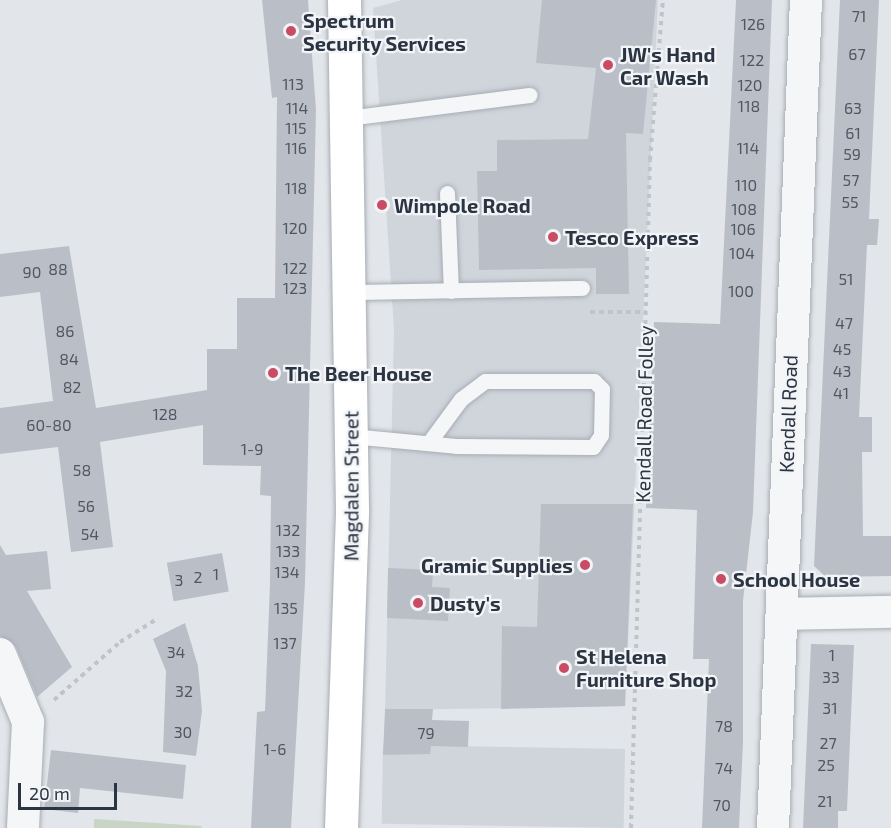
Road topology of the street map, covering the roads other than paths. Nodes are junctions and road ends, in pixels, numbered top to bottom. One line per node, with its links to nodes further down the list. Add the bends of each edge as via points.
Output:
1 (344, 0): 4 (main road, Magdalen Street)
2 (806, 0): 12 (street, Kendall Road)
3 (530, 95): 4 (lane)
4 (347, 118): 8 (main road, Magdalen Street)
5 (447, 193): 7 (lane)
6 (582, 288): 7 (lane)
7 (451, 291): 8 (lane)
8 (351, 292): 9 (main road, Magdalen Street)
9 (351, 436): 10 (lane); 15 (main road, Magdalen Street)
10 (430, 441): 10 (lane, via 593,447 601,435 602,389 594,381 485,381 461,399)
11 (891, 612): 12 (street)
12 (782, 614): 16 (street, Kendall Road)
13 (0, 654): 14 (street, via 28,722)
14 (23, 828)
15 (342, 828)
16 (773, 828)

